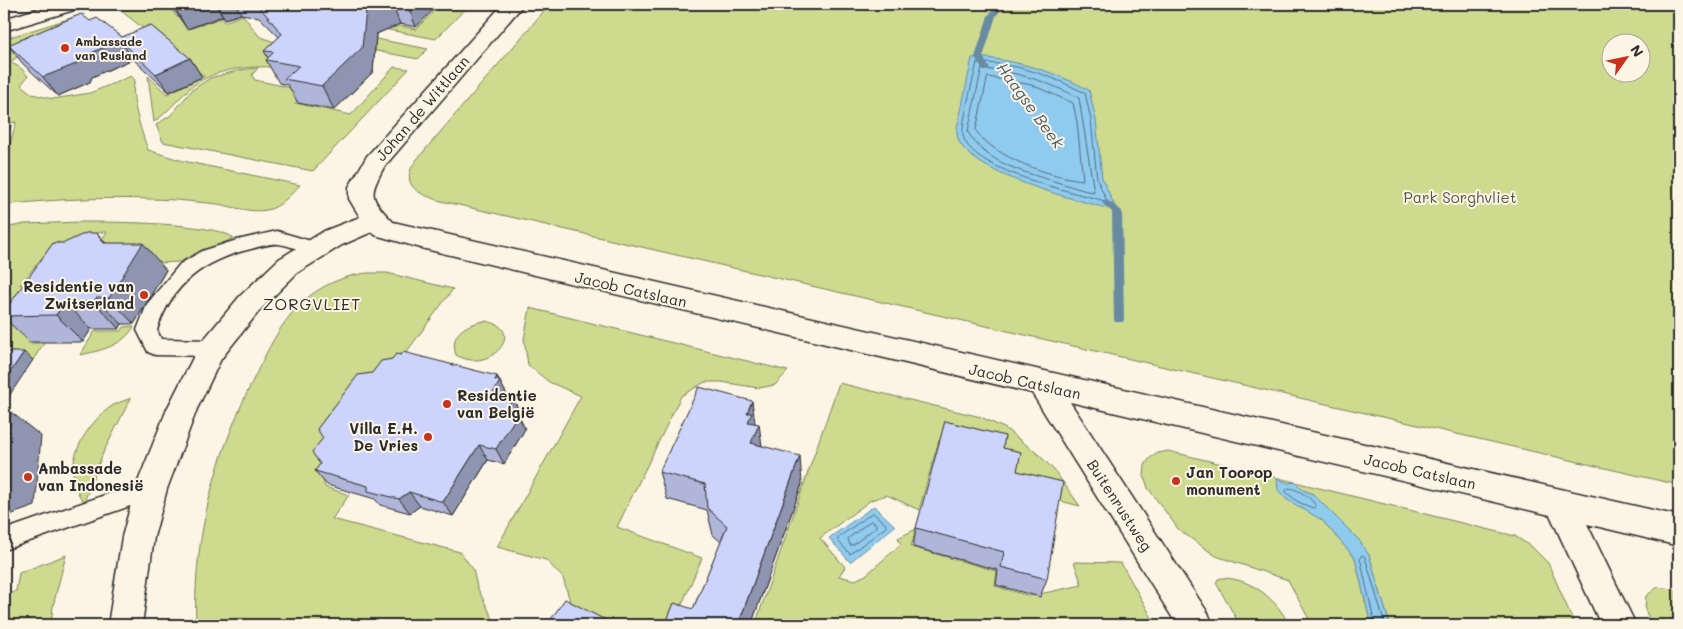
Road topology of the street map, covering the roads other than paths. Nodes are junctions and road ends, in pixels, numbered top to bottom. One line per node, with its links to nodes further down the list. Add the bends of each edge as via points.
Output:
1 (74, 4): 3 (street)
2 (514, 4): 4 (street, Johan de Wittlaan, via 375,162 361,187 361,199)
3 (4, 25)
4 (375, 221): 5 (street); 7 (street, Jacob Catslaan, via 384,229 421,239)
5 (315, 249): 6 (street, via 288,266 262,290); 6 (lane, via 277,237 208,256 186,269 154,309 147,330 155,347)
6 (214, 348): 8 (street, via 182,409)
7 (1043, 385): 9 (street, Jacob Catslaan); 13 (street, Buitenrustweg)
8 (151, 489): 11 (lane); 12 (street, via 138,537)
9 (1560, 503): 10 (street, Jacob Catslaan); 14 (street)
10 (1679, 531)
11 (4, 540)
12 (126, 625)
13 (1196, 625)
14 (1619, 625)

